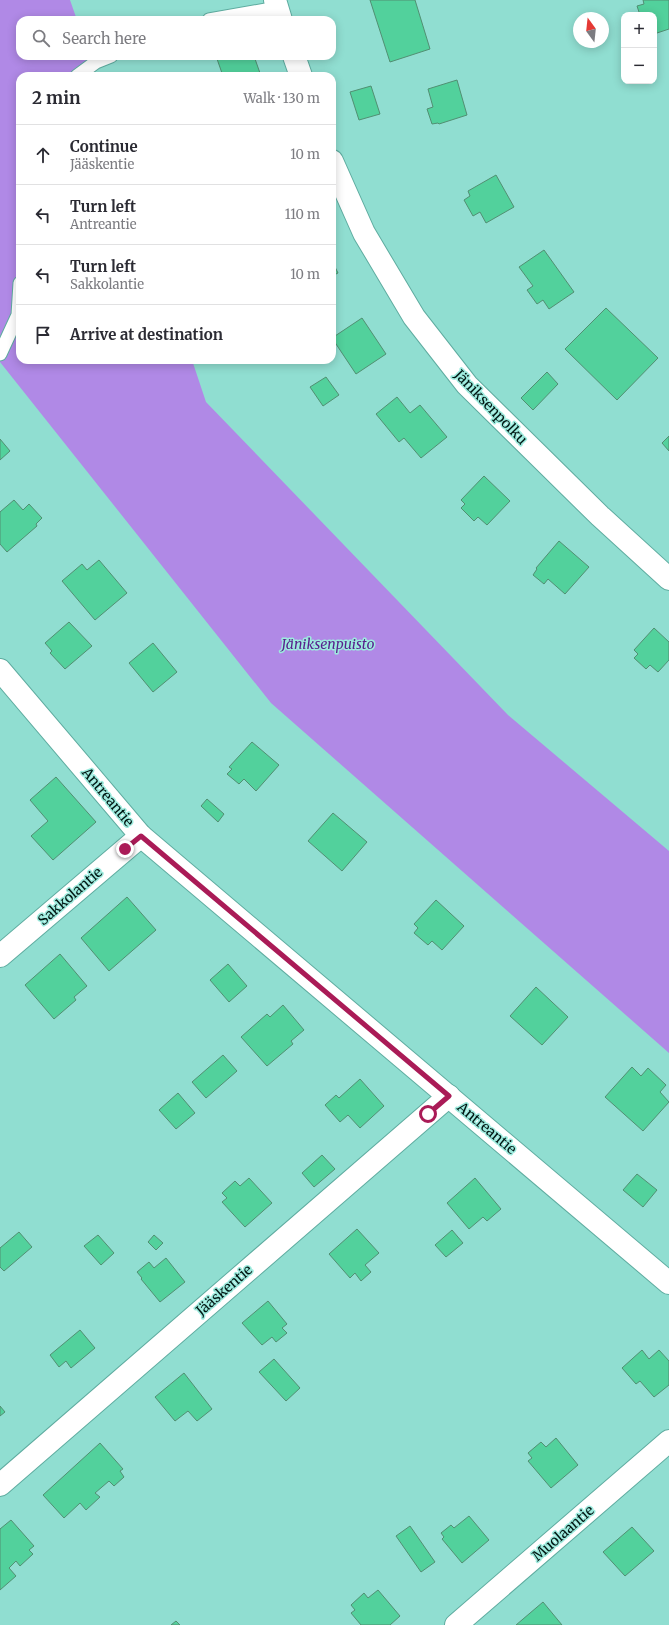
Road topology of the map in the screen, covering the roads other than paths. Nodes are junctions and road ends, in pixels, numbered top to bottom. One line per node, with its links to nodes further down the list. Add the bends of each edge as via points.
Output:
1 (278, 9): 2 (lane)
2 (234, 16)
3 (101, 60): 5 (lane)
4 (295, 60): 6 (street)
5 (82, 72)
6 (300, 72)
7 (336, 170): 10 (street, Jäniksenpolku, via 364,233 414,317 468,385 600,516)
8 (16, 319): 9 (lane)
9 (0, 354)
10 (669, 579)
11 (0, 670): 12 (street, Antreantie)
12 (141, 836): 13 (street, Sakkolantie); 14 (street, Antreantie)
13 (0, 956)
14 (449, 1096): 15 (street, Antreantie); 17 (street, Jääskentie)
15 (669, 1283)
16 (669, 1441): 18 (street, Muolaantie)
17 (0, 1485)
18 (456, 1625)

